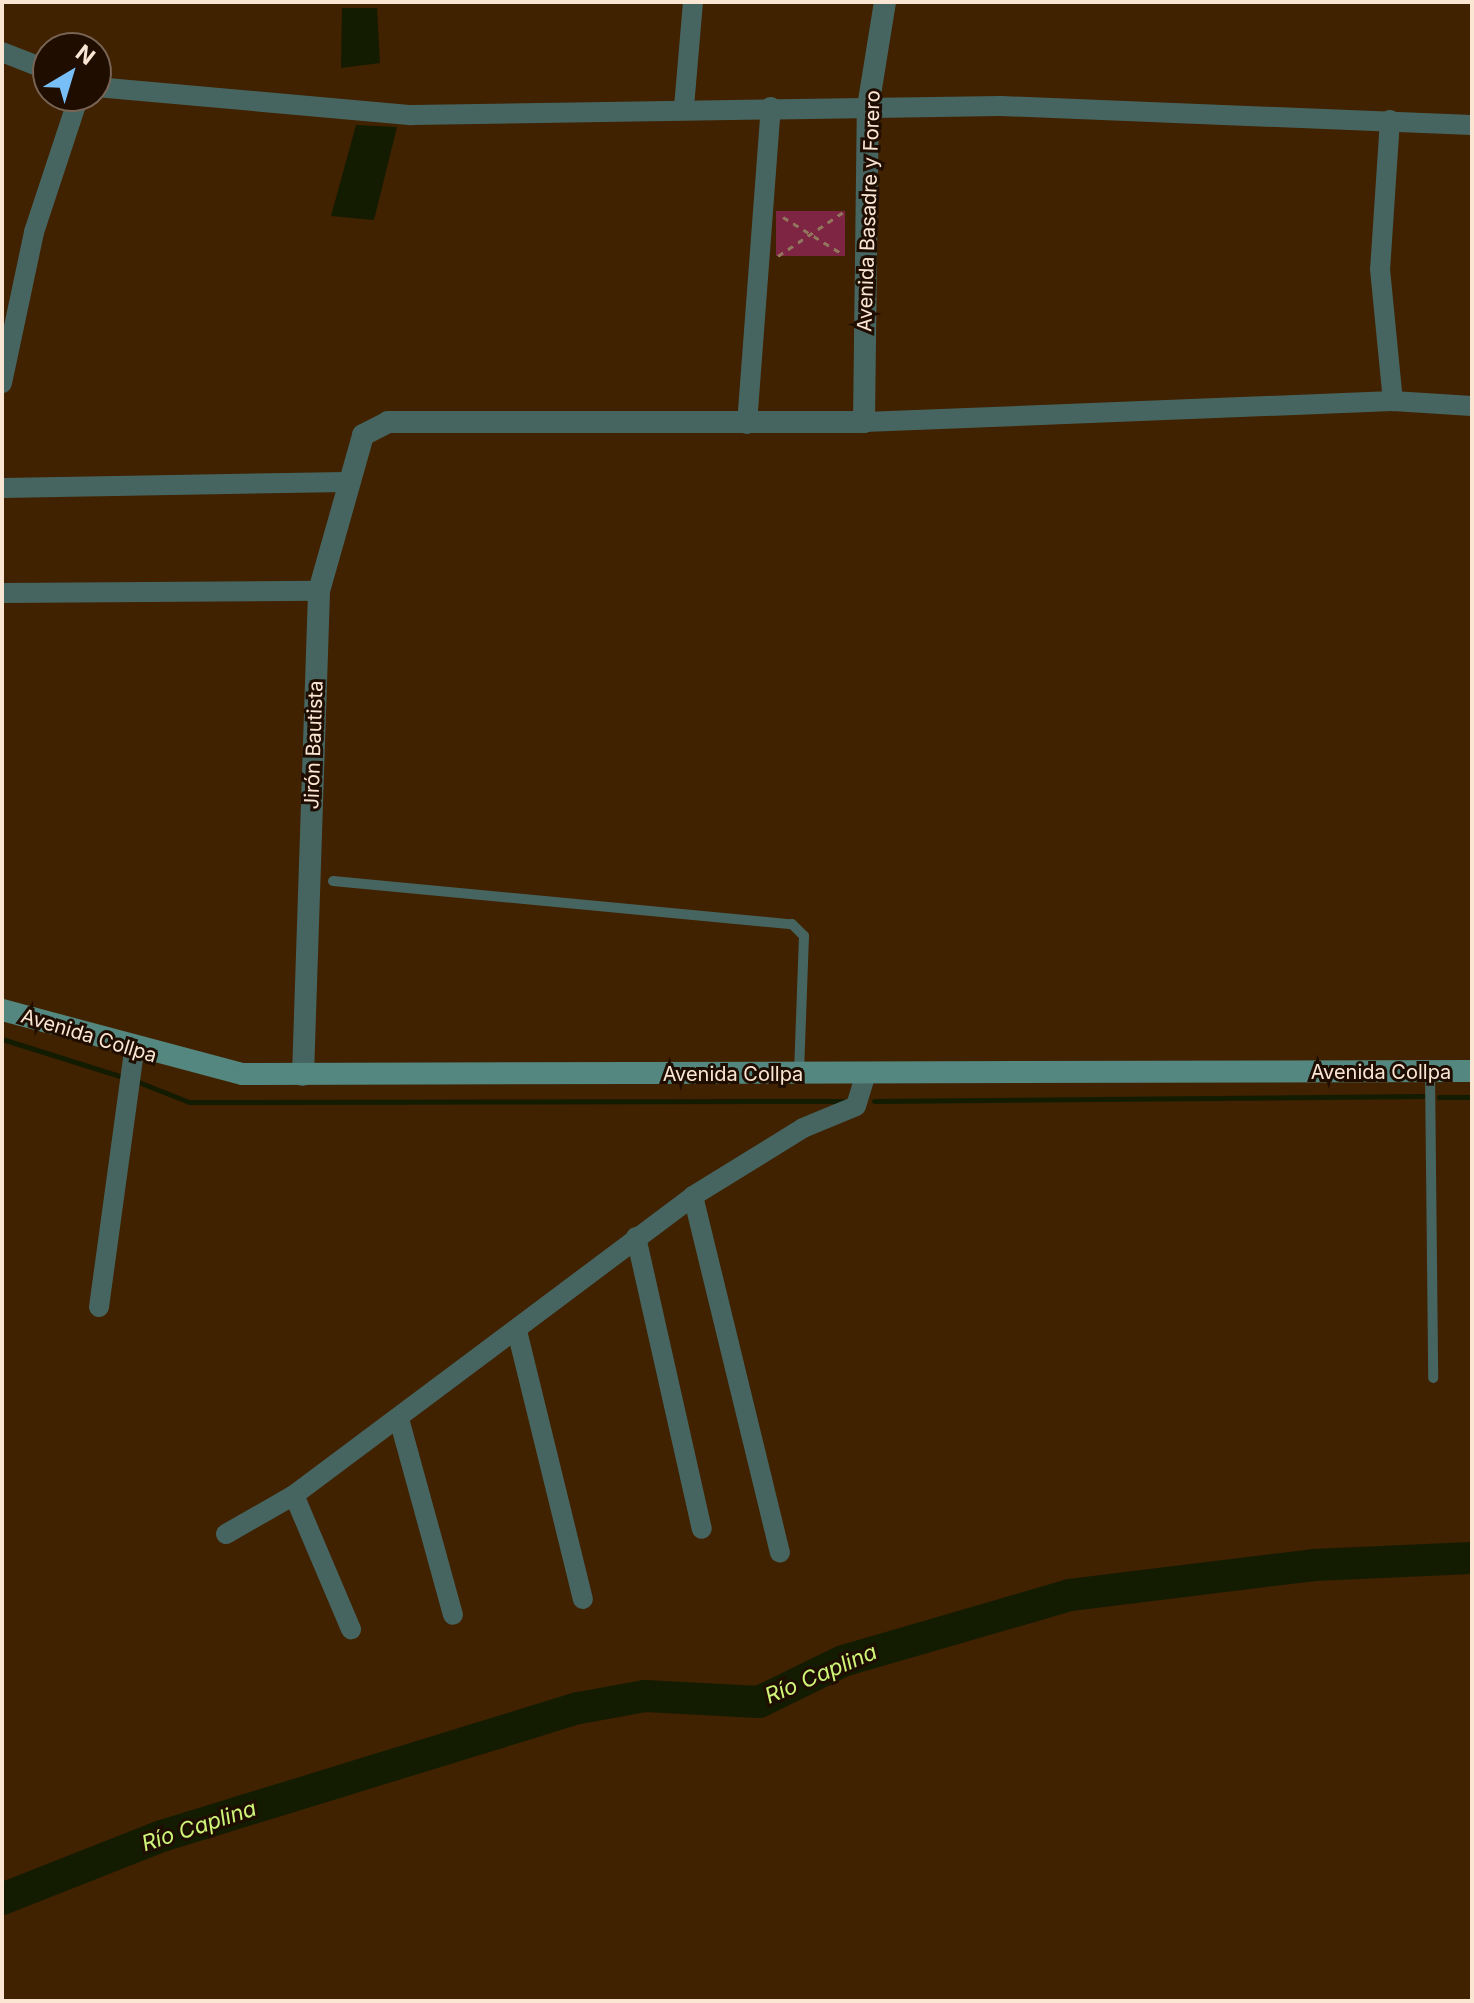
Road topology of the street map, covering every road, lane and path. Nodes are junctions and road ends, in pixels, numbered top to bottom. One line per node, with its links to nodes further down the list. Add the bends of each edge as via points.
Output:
1 (693, 2): 6 (street)
2 (885, 2): 8 (street, Avenida Basadre y Forero)
3 (2, 52): 4 (street)
4 (32, 64)
5 (112, 88): 6 (street, via 412,115)
6 (684, 107): 7 (street)
7 (771, 107): 8 (street); 21 (street)
8 (868, 107): 10 (street); 20 (street, Avenida Basadre y Forero)
9 (74, 112): 17 (street, via 34,232)
10 (1390, 120): 11 (street); 18 (street, via 1380,269)
11 (1472, 125)
12 (845, 211): 14 (path)
13 (776, 213): 14 (path)
14 (810, 234): 15 (path); 16 (path)
15 (845, 256)
16 (773, 259)
17 (2, 383)
18 (1393, 401): 19 (street); 20 (street)
19 (1472, 406)
20 (864, 422): 21 (street)
21 (747, 424): 22 (street, Jirón Bautista, via 374,426)
22 (346, 482): 23 (street); 24 (street, Jirón Bautista)
23 (2, 488)
24 (319, 591): 25 (street); 33 (street, Jirón Bautista)
25 (2, 593)
26 (333, 881): 31 (lane, via 792,924 804,936)
27 (2, 1010): 28 (main road, Avenida Collpa)
28 (134, 1050): 33 (main road, Avenida Collpa, via 243,1074); 36 (street)
29 (1430, 1071): 30 (main road, Avenida Collpa); 32 (main road, Avenida Collpa); 38 (lane)
30 (1472, 1071)
31 (799, 1074): 32 (main road, Avenida Collpa); 33 (main road, Avenida Collpa)
32 (866, 1074): 34 (street, via 856,1106 803,1128)
33 (303, 1075)
34 (693, 1196): 35 (street); 43 (street)
35 (636, 1237): 37 (street); 41 (street)
36 (99, 1307)
37 (517, 1331): 39 (street); 44 (street)
38 (1433, 1378)
39 (399, 1419): 40 (street); 45 (street)
40 (294, 1495): 42 (street); 46 (street)
41 (702, 1529)
42 (226, 1534)
43 (780, 1553)
44 (583, 1599)
45 (453, 1615)
46 (351, 1629)

